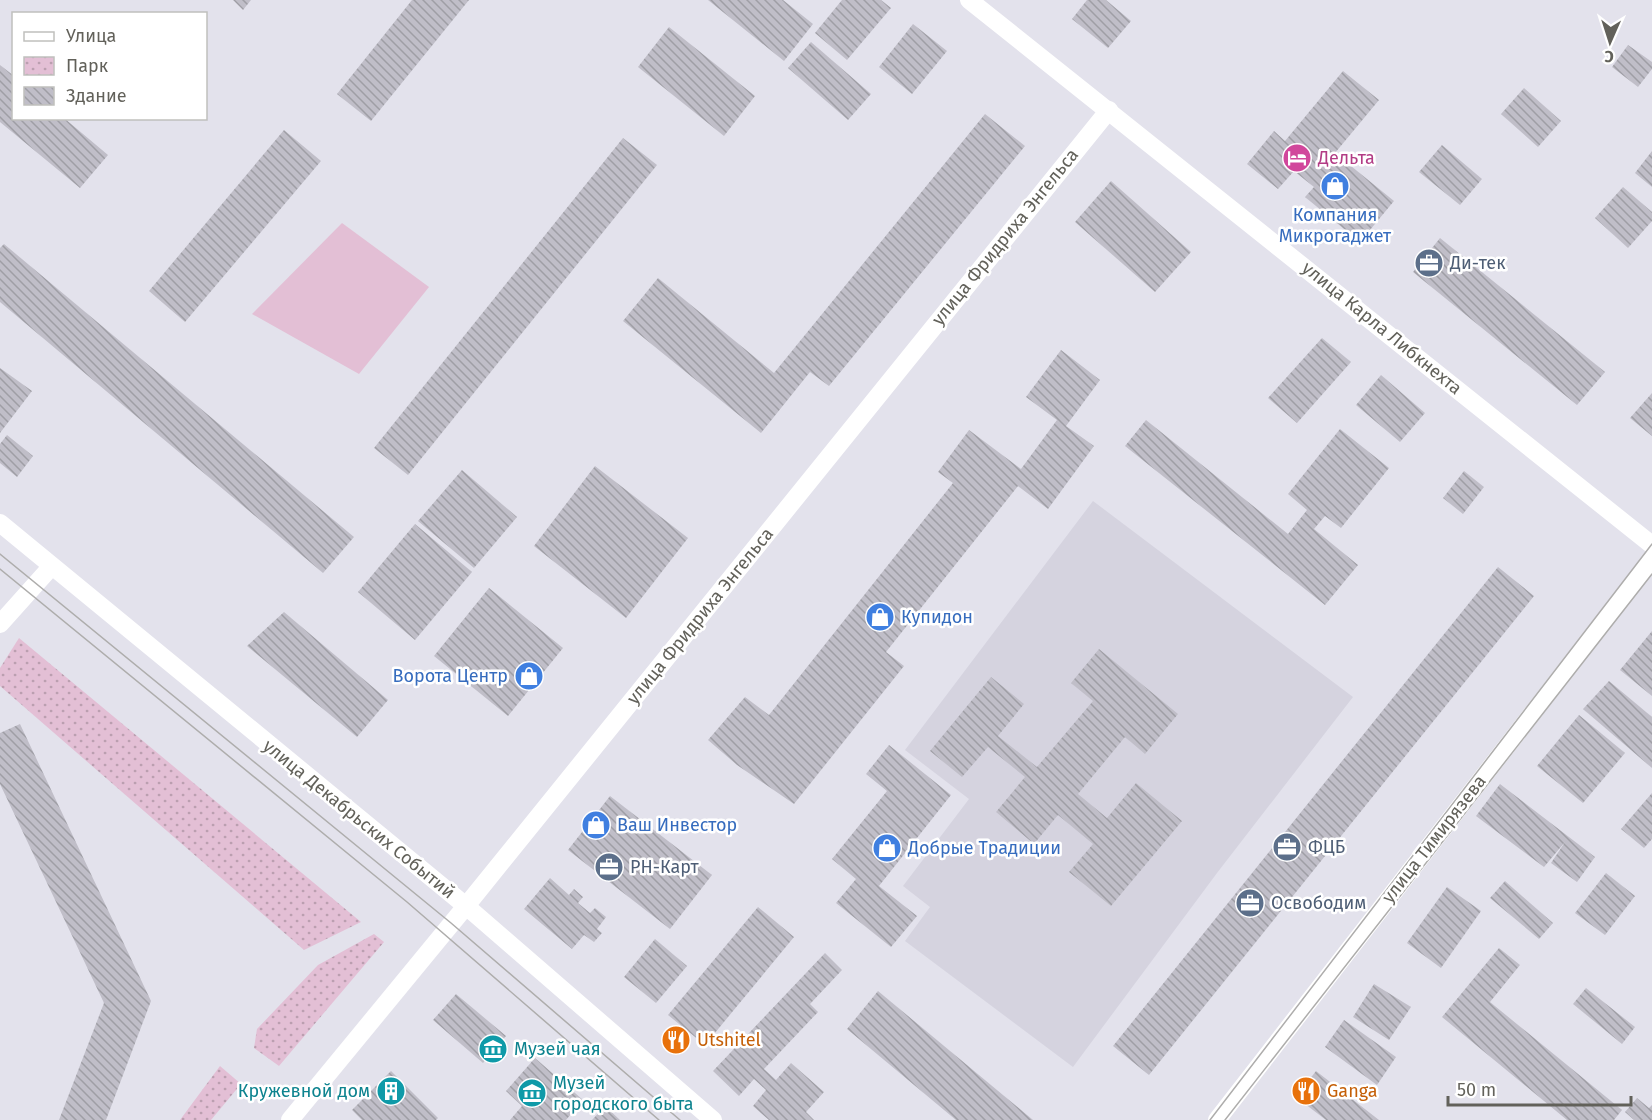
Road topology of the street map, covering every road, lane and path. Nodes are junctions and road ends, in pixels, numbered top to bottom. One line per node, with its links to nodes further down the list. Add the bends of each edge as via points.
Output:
1 (969, 0): 2 (street, улица Карла Либкнехта)
2 (1109, 110): 4 (street, улица Карла Либкнехта); 8 (street, улица Фридриха Энгельса)
3 (0, 523): 6 (street, улица Декабрьских Событий)
4 (1652, 545)
5 (1652, 559): 11 (street, улица Тимирязева)
6 (51, 567): 7 (street); 8 (street, улица Декабрьских Событий)
7 (0, 624)
8 (466, 906): 9 (street, улица Фридриха Энгельса); 10 (street, улица Декабрьских Событий)
9 (290, 1120)
10 (713, 1120)
11 (1217, 1120)

